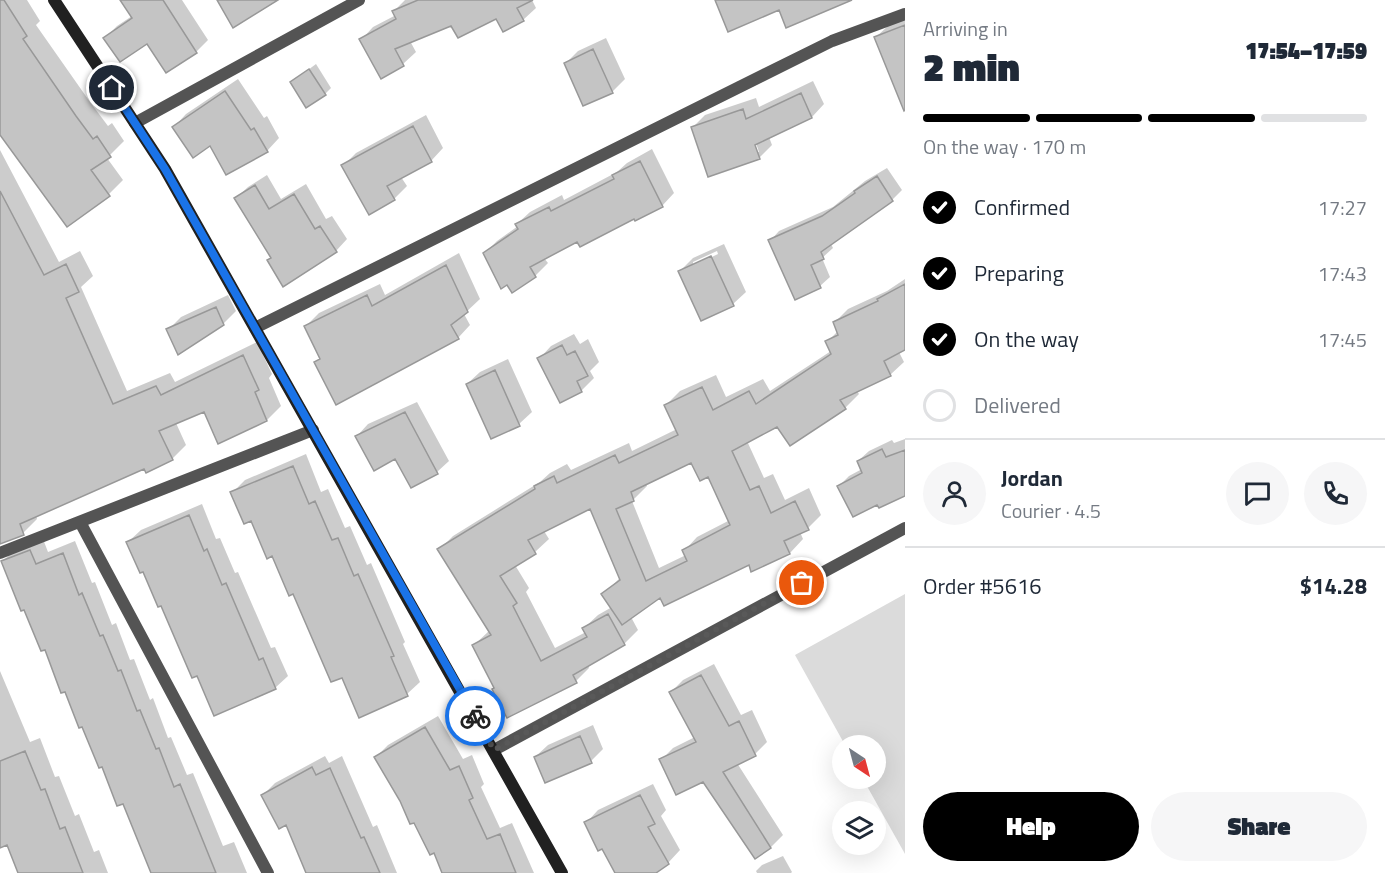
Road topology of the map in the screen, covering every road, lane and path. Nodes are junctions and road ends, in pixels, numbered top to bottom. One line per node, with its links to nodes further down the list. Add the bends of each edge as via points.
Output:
1 (54, 0): 4 (street)
2 (359, 0): 4 (street)
3 (905, 14): 5 (street, via 832,41)
4 (135, 123): 5 (street)
5 (255, 328): 6 (street)
6 (313, 430): 7 (street); 10 (street)
7 (80, 522): 9 (street); 11 (street)
8 (905, 528): 10 (street)
9 (0, 553)
10 (494, 750): 12 (street)
11 (268, 873)
12 (562, 873)

